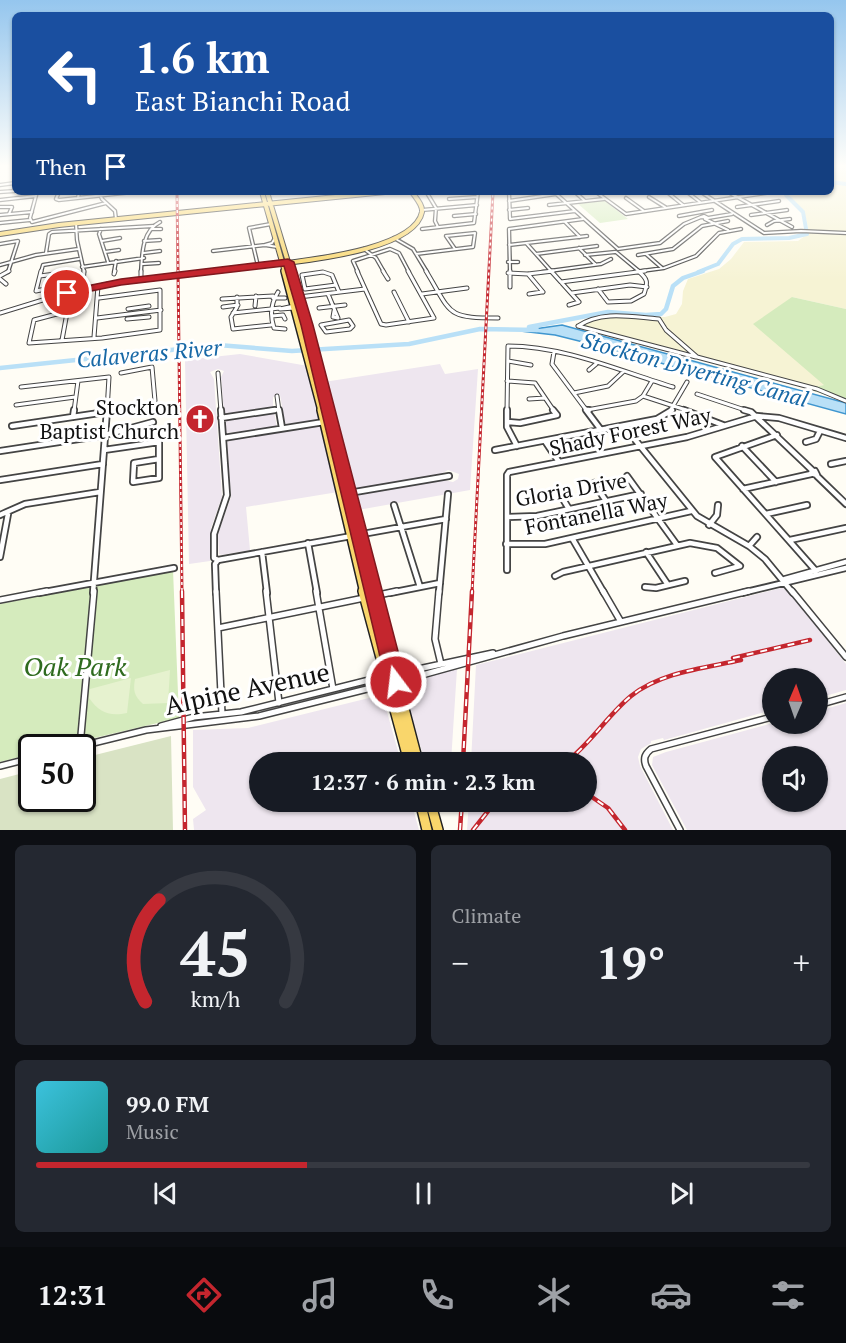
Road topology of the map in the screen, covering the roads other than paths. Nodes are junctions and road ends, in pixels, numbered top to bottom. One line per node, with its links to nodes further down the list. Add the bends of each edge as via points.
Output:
1 (268, 203): 50 (main road); 109 (main road)
2 (34, 204): 29 (street)
3 (106, 204): 39 (street, via 115,211); 44 (street)
4 (261, 204): 39 (main road)
5 (419, 204): 23 (main road)
6 (433, 204): 22 (street)
7 (509, 204): 24 (street)
8 (566, 204): 16 (street); 27 (street)
9 (611, 204): 28 (street, via 624,214)
10 (634, 204): 28 (street)
11 (659, 204): 21 (street)
12 (690, 204): 17 (street)
13 (718, 204): 34 (street)
14 (749, 204): 19 (street); 30 (street)
15 (477, 205): 22 (street); 33 (street)
16 (549, 205)
17 (683, 205): 21 (street)
18 (0, 207): 32 (street, via 12,207)
19 (737, 207)
20 (528, 208): 24 (street)
21 (665, 208): 28 (street)
22 (436, 209): 23 (street); 53 (street)
23 (422, 210): 70 (main road, via 416,225)
24 (509, 210): 27 (street, via 510,219)
25 (712, 210): 31 (street)
26 (787, 210): 30 (street)
27 (574, 211): 41 (street)
28 (644, 211)
29 (32, 212): 32 (street); 44 (street)
30 (764, 212): 36 (street); 43 (street)
31 (695, 213): 38 (street); 40 (street)
32 (9, 214): 35 (street)
33 (476, 214): 37 (street); 53 (street, via 474,223)
34 (733, 214): 40 (street); 64 (street, via 764,233)
35 (0, 215)
36 (751, 215)
37 (454, 216)
38 (679, 216)
39 (116, 218): 49 (main road); 62 (main road)
40 (706, 218): 45 (street); 61 (street); 87 (street, via 684,224 660,243); 95 (street, via 673,249)
41 (584, 219): 47 (street); 87 (street)
42 (789, 219): 43 (street)
43 (779, 220): 51 (street); 55 (street)
44 (31, 221): 48 (street)
45 (728, 221)
46 (160, 222): 56 (street)
47 (564, 222): 54 (street); 68 (street)
48 (0, 223)
49 (76, 223): 60 (street); 62 (main road)
50 (271, 224): 67 (main road); 79 (street, via 249,227)
51 (768, 225)
52 (102, 227): 56 (street); 60 (street); 71 (street)
53 (438, 227): 58 (street)
54 (525, 227): 63 (street); 78 (street, via 509,229)
55 (792, 227)
56 (152, 228): 57 (street); 74 (street)
57 (161, 229)
58 (422, 229)
59 (741, 229): 61 (street)
60 (75, 230): 83 (street); 91 (street, via 51,232)
61 (728, 231): 116 (street, via 717,235 696,256)
62 (0, 233)
63 (530, 233)
64 (846, 233)
65 (553, 234): 73 (street)
66 (587, 236): 68 (street)
67 (275, 237): 77 (street); 81 (main road)
68 (580, 237): 73 (street)
69 (120, 238): 71 (street)
70 (394, 238): 84 (main road); 93 (street)
71 (102, 240): 90 (street)
72 (160, 240): 74 (street)
73 (559, 240): 76 (street)
74 (144, 241): 92 (street)
75 (0, 244): 103 (street, via 17,240)
76 (527, 244): 78 (street); 94 (street)
77 (265, 245): 79 (street); 81 (street)
78 (509, 245): 106 (street)
79 (253, 246): 89 (street); 113 (street)
80 (597, 246): 82 (street)
81 (278, 248): 109 (main road)
82 (579, 248): 94 (street); 97 (street)
83 (78, 249): 91 (street); 100 (street)
84 (364, 249): 96 (street); 109 (main road)
85 (455, 249): 85 (street, via 446,236 475,232 474,246); 93 (street)
86 (119, 250): 90 (street)
87 (617, 250): 97 (street); 118 (street)
88 (160, 251): 92 (street)
89 (213, 251)
90 (105, 252): 104 (street)
91 (46, 253): 103 (street)
92 (144, 253): 99 (street)
93 (416, 254): 142 (street)
94 (536, 254): 117 (street)
95 (645, 254): 98 (street); 116 (street)
96 (372, 255): 126 (street); 136 (street, via 353,261); 146 (street, via 396,250)
97 (585, 255): 112 (street)
98 (638, 255)
99 (144, 258): 102 (street); 110 (street)
100 (79, 259): 114 (street); 123 (street, via 44,265)
101 (611, 259): 112 (street)
102 (116, 261): 104 (street); 121 (street)
103 (12, 262): 111 (street); 124 (street, via 7,274)
104 (108, 262): 114 (street)
105 (159, 262): 110 (street)
106 (508, 262): 107 (street); 119 (street)
107 (518, 262)
108 (567, 262): 115 (street)
109 (286, 263): 113 (street); 151 (main road); 160 (main road)
110 (143, 264): 125 (street)
111 (0, 265)
112 (595, 265): 115 (street)
113 (258, 266): 125 (street)
114 (82, 267): 127 (street, via 86,274)
115 (573, 268): 117 (street)
116 (662, 268): 118 (street)
117 (551, 271): 122 (street); 128 (street)
118 (640, 271): 128 (street); 133 (street, via 648,279)
119 (508, 273): 122 (street); 132 (street)
120 (55, 274): 123 (street)
121 (114, 274)
122 (528, 274): 147 (street, via 543,292)
123 (40, 276): 127 (street, via 36,291 39,292)
124 (0, 278): 129 (street)
125 (141, 279): 131 (street)
126 (388, 279)
127 (83, 281): 135 (street)
128 (561, 282): 143 (street)
129 (6, 284)
130 (336, 285): 130 (street, via 332,274 302,275 305,289); 140 (street)
131 (98, 286): 135 (street); 152 (street)
132 (510, 287)
133 (647, 287): 137 (street); 137 (street, via 639,299 608,302)
134 (467, 288): 142 (street)
135 (84, 289): 144 (street)
136 (365, 289): 140 (street); 177 (street, via 381,324)
137 (598, 289): 143 (street)
138 (259, 290): 148 (street)
139 (278, 292): 150 (street)
140 (339, 292): 145 (street)
141 (394, 292): 177 (street)
142 (439, 292): 146 (street); 171 (street, via 451,312)
143 (571, 293): 157 (street, via 579,303)
144 (64, 294): 165 (street, via 69,301); 167 (street)
145 (328, 294): 151 (street); 162 (street)
146 (422, 294): 177 (street, via 435,317)
147 (529, 294)
148 (257, 295): 149 (street); 150 (street); 158 (street)
149 (237, 297): 154 (street); 155 (street)
150 (273, 297): 153 (street); 164 (street)
151 (299, 297): 183 (main road)
152 (99, 298): 163 (street, via 160,290); 172 (street)
153 (285, 298)
154 (222, 299)
155 (237, 305): 159 (street); 168 (street)
156 (345, 305): 162 (street)
157 (569, 305)
158 (255, 306)
159 (224, 307)
160 (295, 307): 164 (street); 183 (main road)
161 (319, 308): 162 (street)
162 (333, 309): 176 (street)
163 (161, 310): 166 (street); 181 (street, via 159,331)
164 (273, 310): 168 (street); 170 (street)
165 (68, 311): 182 (street); 182 (street, via 34,320 29,343)
166 (149, 311): 169 (street); 169 (street, via 149,304 128,306); 169 (street, via 149,318 126,321)
167 (0, 313)
168 (232, 313): 179 (street, via 234,330)
169 (127, 314): 172 (street)
170 (272, 316): 173 (street); 178 (street)
171 (461, 317): 174 (street)
172 (97, 318): 181 (street)
173 (285, 318)
174 (498, 318)
175 (250, 320): 179 (street)
176 (337, 320): 176 (street, via 322,324 323,331 352,328 350,321)
177 (409, 322)
178 (271, 325): 179 (street); 180 (street)
179 (251, 328)
180 (285, 329)
181 (94, 337): 182 (street)
182 (62, 340)
183 (308, 343): 187 (main road)
184 (554, 352): 186 (street, via 508,346); 188 (street); 202 (street, via 552,364)
185 (697, 357): 185 (street, via 578,326 603,317 659,319); 209 (street)
186 (508, 361): 189 (street); 196 (street)
187 (313, 362): 199 (main road); 199 (main road)
188 (596, 364): 190 (street); 191 (street)
189 (531, 365)
190 (589, 370)
191 (623, 372): 197 (street); 202 (street, via 608,387)
192 (121, 373): 213 (street, via 152,368 155,400)
193 (218, 373): 217 (street)
194 (109, 377): 195 (street); 213 (street)
195 (78, 381): 200 (street); 206 (street)
196 (507, 381): 207 (street, via 534,382); 220 (street)
197 (652, 381): 201 (street); 205 (street)
198 (687, 382): 211 (street)
199 (318, 385): 219 (main road); 219 (main road, via 325,398)
200 (21, 387)
201 (673, 387)
202 (574, 393): 214 (street)
203 (697, 394): 215 (street, via 740,406)
204 (277, 396): 212 (street)
205 (643, 396): 211 (street); 214 (street)
206 (75, 397): 210 (street); 216 (street)
207 (545, 398): 208 (street); 220 (street, via 556,416)
208 (529, 399)
209 (846, 401)
210 (16, 405)
211 (675, 406): 222 (street, via 657,419); 223 (street, via 710,417)
212 (279, 409): 217 (street); 224 (street)
213 (106, 411): 216 (street); 227 (street)
214 (587, 411): 225 (street)
215 (757, 416): 223 (street, Shady Forest Way); 226 (street, via 779,418); 228 (street)
216 (73, 417): 221 (street)
217 (221, 418): 229 (street)
218 (153, 422): 227 (street)
219 (327, 422): 224 (street); 253 (main road)
220 (507, 422): 233 (street)
221 (12, 426)
222 (624, 426): 225 (street); 234 (street)
223 (724, 426): 234 (street, Shady Forest Way)
224 (282, 429): 229 (street)
225 (601, 430): 231 (street)
226 (820, 431): 230 (street); 232 (street, via 816,439)
227 (105, 435): 236 (street); 238 (street)
228 (777, 435): 235 (street); 244 (street)
229 (223, 438): 285 (street, via 227,495 214,534)
230 (846, 438)
231 (545, 441): 233 (street); 241 (street)
232 (806, 442)
233 (517, 446): 237 (street)
234 (640, 446): 241 (street, Shady Forest Way); 264 (street)
235 (742, 446): 248 (street); 250 (street, via 715,456)
236 (104, 450): 239 (street, via 159,442); 242 (street)
237 (495, 450)
238 (0, 451)
239 (159, 459): 239 (street, via 134,463 133,482 159,478)
240 (846, 461): 243 (street)
241 (559, 462): 268 (street, Shady Forest Way, via 508,472)
242 (103, 464): 247 (street); 252 (street)
243 (831, 464)
244 (814, 474): 248 (street); 257 (street)
245 (449, 476): 253 (street)
246 (627, 476): 255 (street)
247 (0, 480)
248 (776, 482): 250 (street)
249 (594, 483): 258 (street)
250 (744, 489): 266 (street)
251 (558, 491): 263 (street)
252 (100, 492): 265 (street, via 26,504); 296 (street)
253 (345, 494): 274 (main road)
254 (448, 494): 269 (street)
255 (641, 494): 258 (street, Gloria Drive); 270 (street)
256 (846, 495): 257 (street)
257 (838, 496): 259 (street)
258 (606, 501): 263 (street, Gloria Drive)
259 (846, 504)
260 (394, 505): 271 (street)
261 (718, 505): 272 (street, via 717,515)
262 (807, 505): 266 (street)
263 (569, 509): 268 (street, Gloria Drive, via 531,517)
264 (691, 511): 270 (street, Fontanella Way); 272 (street)
265 (8, 514): 267 (street); 284 (street)
266 (765, 514): 277 (street)
267 (0, 515)
268 (507, 517): 279 (street)
269 (446, 519): 271 (street); 297 (street)
270 (659, 519): 276 (street, Fontanella Way); 280 (street)
271 (400, 525): 274 (street); 299 (street)
272 (709, 525): 281 (street)
273 (846, 529): 277 (street)
274 (354, 534): 278 (street); 301 (main road)
275 (757, 537): 281 (street)
276 (572, 538): 279 (street, Fontanella Way, via 537,545); 287 (street)
277 (789, 541): 291 (street)
278 (308, 543): 282 (street); 303 (street)
279 (506, 544): 290 (street)
280 (677, 545): 283 (street); 292 (street, via 711,546 740,566)
281 (749, 546): 295 (street)
282 (262, 552): 285 (street); 304 (street)
283 (646, 552): 287 (street); 298 (street)
284 (0, 557)
285 (216, 562): 306 (street)
286 (846, 562): 291 (street, Alpine Avenue)
287 (588, 566): 293 (street); 305 (street)
288 (174, 568): 296 (street)
289 (846, 568): 295 (street, Alpine Avenue)
290 (507, 570)
291 (816, 571): 295 (street, Alpine Avenue)
292 (715, 573)
293 (555, 576)
294 (685, 581): 298 (street)
295 (784, 582): 305 (street, Alpine Avenue); 308 (street)
296 (94, 583): 302 (street); 318 (street)
297 (440, 583): 299 (street); 309 (street, via 435,639)
298 (668, 585): 300 (street)
299 (420, 587): 301 (street)
300 (645, 587)
301 (369, 597): 303 (street); 310 (main road)
302 (0, 600)
303 (319, 608): 304 (street); 311 (street)
304 (269, 618): 306 (street); 314 (street)
305 (621, 622): 307 (street, Alpine Avenue)
306 (218, 628): 315 (street)
307 (496, 653): 309 (street, Alpine Avenue); 310 (street, Alpine Avenue, via 471,663)
308 (846, 657)
309 (441, 664): 310 (street, Alpine Avenue)
310 (391, 679): 311 (street, Alpine Avenue); 317 (street, Alpine Avenue, via 259,716); 320 (main road); 321 (main road)
311 (333, 689): 314 (street, Alpine Avenue)
312 (846, 697): 313 (street)
313 (828, 702)
314 (279, 703): 315 (street, Alpine Avenue)
315 (222, 714): 317 (street, Alpine Avenue, via 183,719)
316 (762, 720): 328 (street, via 646,753 645,762)
317 (146, 730): 319 (street, Alpine Avenue)
318 (79, 734)
319 (96, 742)
320 (407, 752)
321 (415, 752)
322 (18, 762): 323 (street)
323 (0, 766)
324 (423, 812): 326 (main road)
325 (433, 812): 327 (main road)
326 (427, 830)
327 (438, 830)
328 (680, 830)

